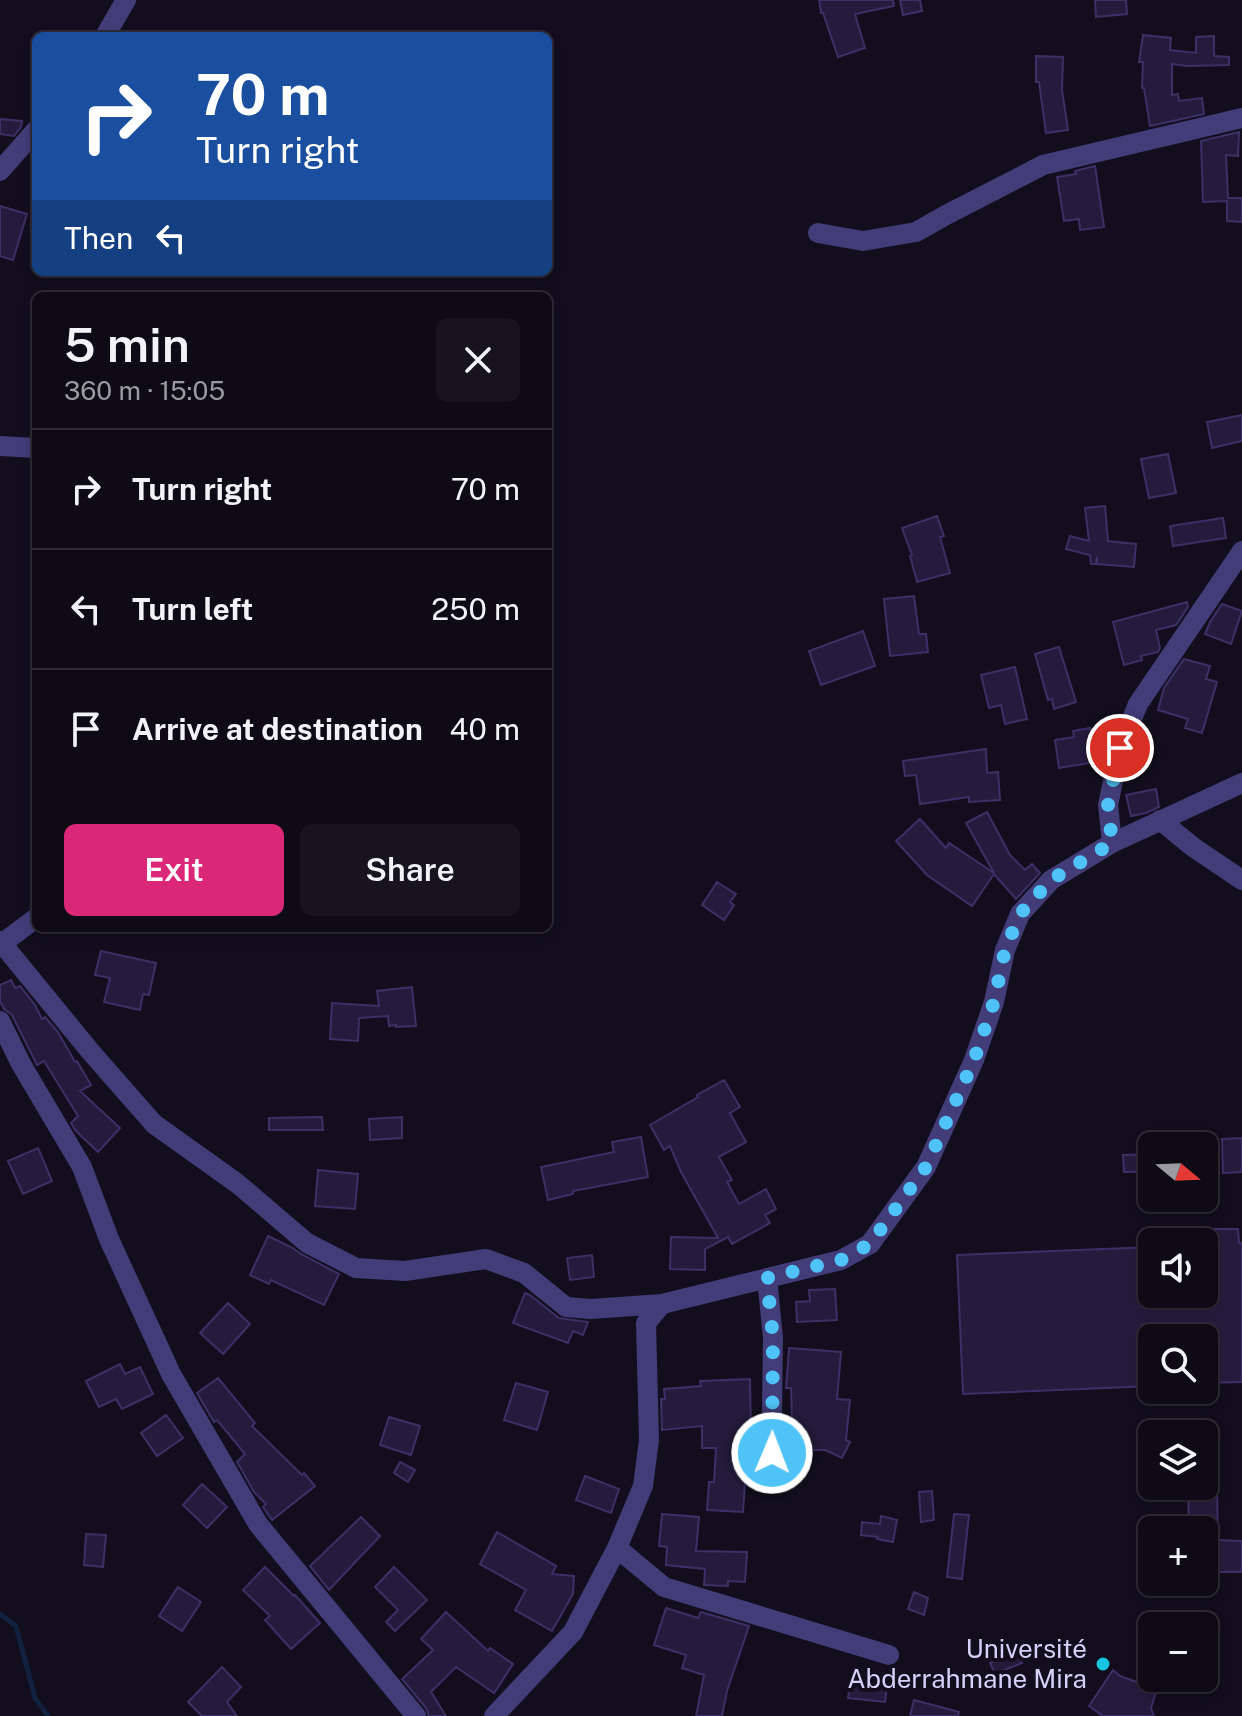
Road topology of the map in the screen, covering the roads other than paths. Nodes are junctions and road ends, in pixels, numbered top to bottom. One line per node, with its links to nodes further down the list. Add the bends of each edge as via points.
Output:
1 (126, 0): 2 (street)
2 (107, 32)
3 (1242, 118): 6 (street, via 1043,165 916,232 863,241)
4 (32, 135): 5 (street)
5 (0, 171)
6 (818, 233)
7 (0, 446): 8 (street)
8 (32, 448)
9 (1242, 551): 12 (street, via 1138,704 1120,748 1108,805)
10 (1242, 783): 11 (street)
11 (1160, 820): 12 (street); 13 (street)
12 (1112, 843): 17 (street, via 1051,880 1020,914 968,1074 926,1167 870,1244 841,1260)
13 (1242, 880)
14 (32, 921): 15 (street)
15 (1, 944): 18 (street, via 154,1124 238,1184 307,1243 356,1268 405,1271 486,1259 524,1273 566,1307)
16 (0, 1021): 22 (street, via 82,1167 171,1374 258,1524)
17 (767, 1278): 18 (street); 19 (street, via 773,1338)
18 (662, 1304): 20 (street, via 646,1323 649,1440 643,1486)
19 (771, 1482)
20 (617, 1548): 21 (street, via 664,1587); 23 (street, via 573,1632)
21 (889, 1655)
22 (416, 1716)
23 (494, 1716)

